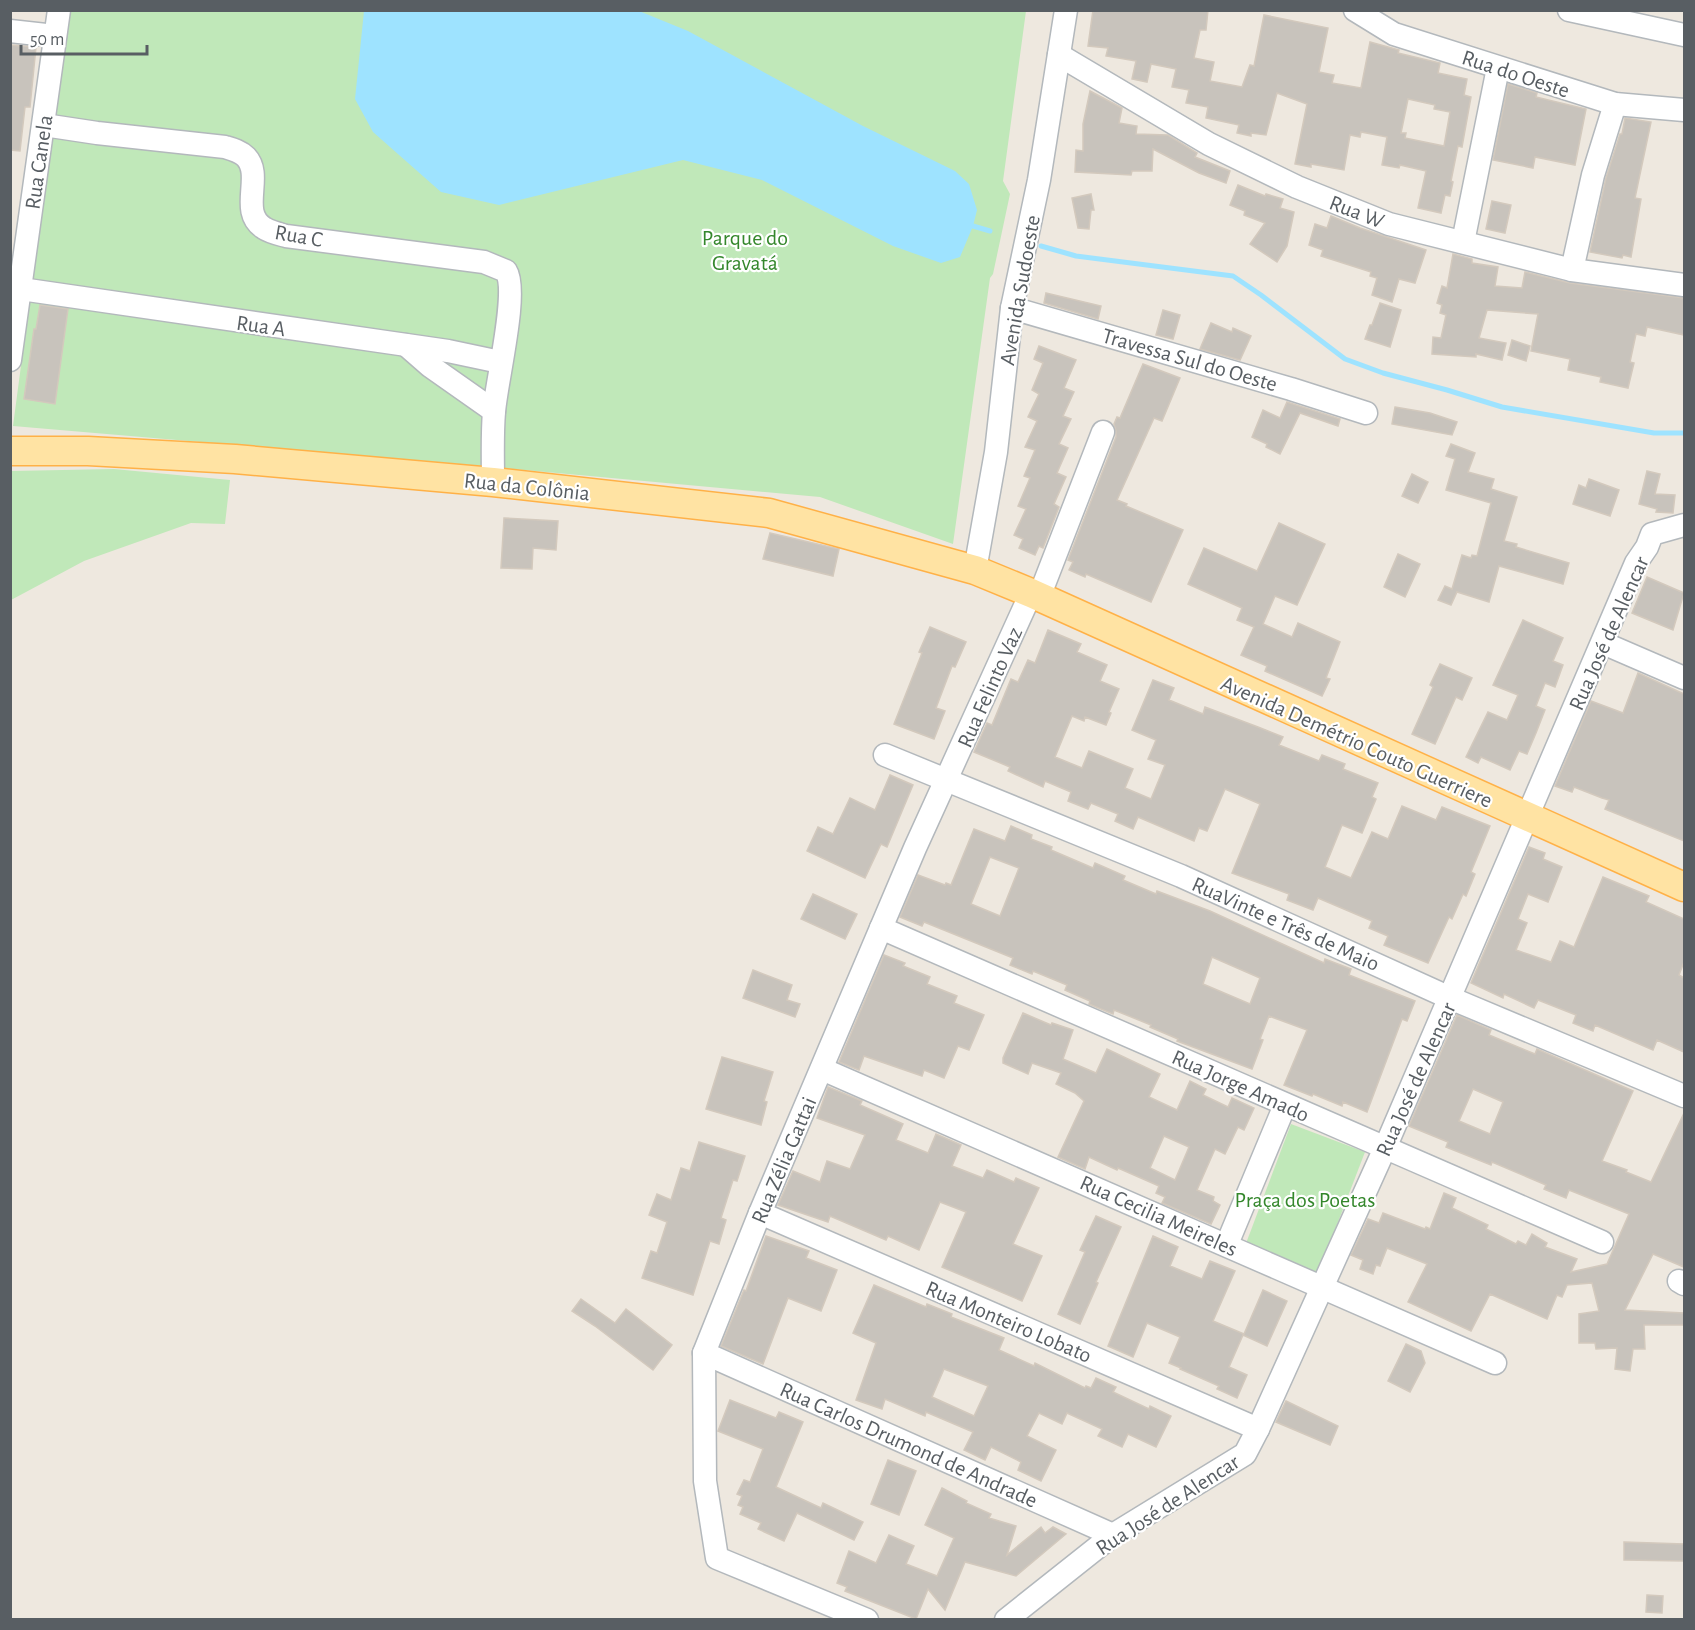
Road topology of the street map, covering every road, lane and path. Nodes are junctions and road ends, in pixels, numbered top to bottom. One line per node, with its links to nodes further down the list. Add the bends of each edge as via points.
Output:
1 (59, 10): 7 (street, Rua Canela)
2 (1066, 10): 8 (street, Avenida Sudoeste)
3 (1354, 10): 9 (street, Rua do Oeste, via 1394,34)
4 (1569, 10): 6 (street)
5 (10, 32): 7 (street)
6 (1684, 35)
7 (55, 36): 12 (street, Rua Canela)
8 (1059, 55): 13 (street, Rua W, via 1209,144 1297,187 1389,224); 17 (street, Avenida Sudoeste, via 1039,180)
9 (1498, 68): 10 (street, Rua do Oeste); 13 (street)
10 (1615, 104): 11 (street, Rua do Oeste); 14 (street, via 1593,175)
11 (1684, 110)
12 (44, 124): 16 (street, Rua Canela); 20 (street, Rua C, via 237,150 249,161 254,216 266,230 286,236 484,262 506,271 509,303)
13 (1463, 242): 14 (street, Rua W)
14 (1572, 270): 15 (street, Rua W)
15 (1684, 285)
16 (21, 289): 18 (street, Rua A); 19 (street, Rua Canela)
17 (1012, 308): 22 (street, Travessa Sul do Oeste); 27 (street, Avenida Sudoeste, via 996,452)
18 (406, 345): 20 (street, Rua A); 21 (street)
19 (10, 360)
20 (500, 362): 21 (street)
21 (494, 411): 25 (street)
22 (1366, 413)
23 (1103, 432): 28 (street, Rua Felinto Vaz)
24 (10, 451): 25 (main road, Rua da Colônia, via 235,459)
25 (493, 482): 27 (main road, Rua da Colônia, via 769,513)
26 (1684, 525): 29 (street, Rua José de Alencar, via 1652,534)
27 (975, 570): 28 (main road, Rua da Colônia)
28 (1035, 595): 32 (street, Rua Felinto Vaz); 33 (main road, Avenida Demétrio Couto Guerriere)
29 (1603, 643): 30 (street); 33 (street, Rua José de Alencar)
30 (1684, 678)
31 (885, 755): 32 (street, RuaVinte e Três de Maio)
32 (948, 780): 35 (street, Rua Zélia Gattai); 36 (street, RuaVinte e Três de Maio, via 1181,876)
33 (1527, 817): 34 (main road, Avenida Demétrio Couto Guerriere); 36 (street, Rua José de Alencar)
34 (1684, 887)
35 (881, 928): 37 (street, Rua Zélia Gattai); 39 (street, Rua Jorge Amado)
36 (1450, 998): 38 (street, RuaVinte e Três de Maio); 40 (street, Rua José de Alencar)
37 (822, 1069): 41 (street, Rua Zélia Gattai); 43 (street, Rua Cecilia Meireles)
38 (1684, 1096)
39 (1286, 1105): 40 (street, Rua Jorge Amado); 43 (street)
40 (1385, 1148): 42 (street, Rua Jorge Amado); 44 (street, Rua José de Alencar)
41 (760, 1214): 45 (street, Rua Zélia Gattai); 47 (street, Rua Monteiro Lobato)
42 (1602, 1242)
43 (1227, 1245): 44 (street, Rua Cecilia Meireles)
44 (1321, 1288): 46 (street, Rua Cecilia Meireles); 47 (street, Rua José de Alencar)
45 (705, 1353): 48 (street, Rua Carlos Drumond de Andrade); 49 (street, Rua Zélia Gattai, via 705,1481 717,1558)
46 (1495, 1363)
47 (1258, 1429): 48 (street, Rua José de Alencar, via 1245,1454)
48 (1113, 1536): 50 (street, Rua José de Alencar)
49 (867, 1620)
50 (1006, 1620)

